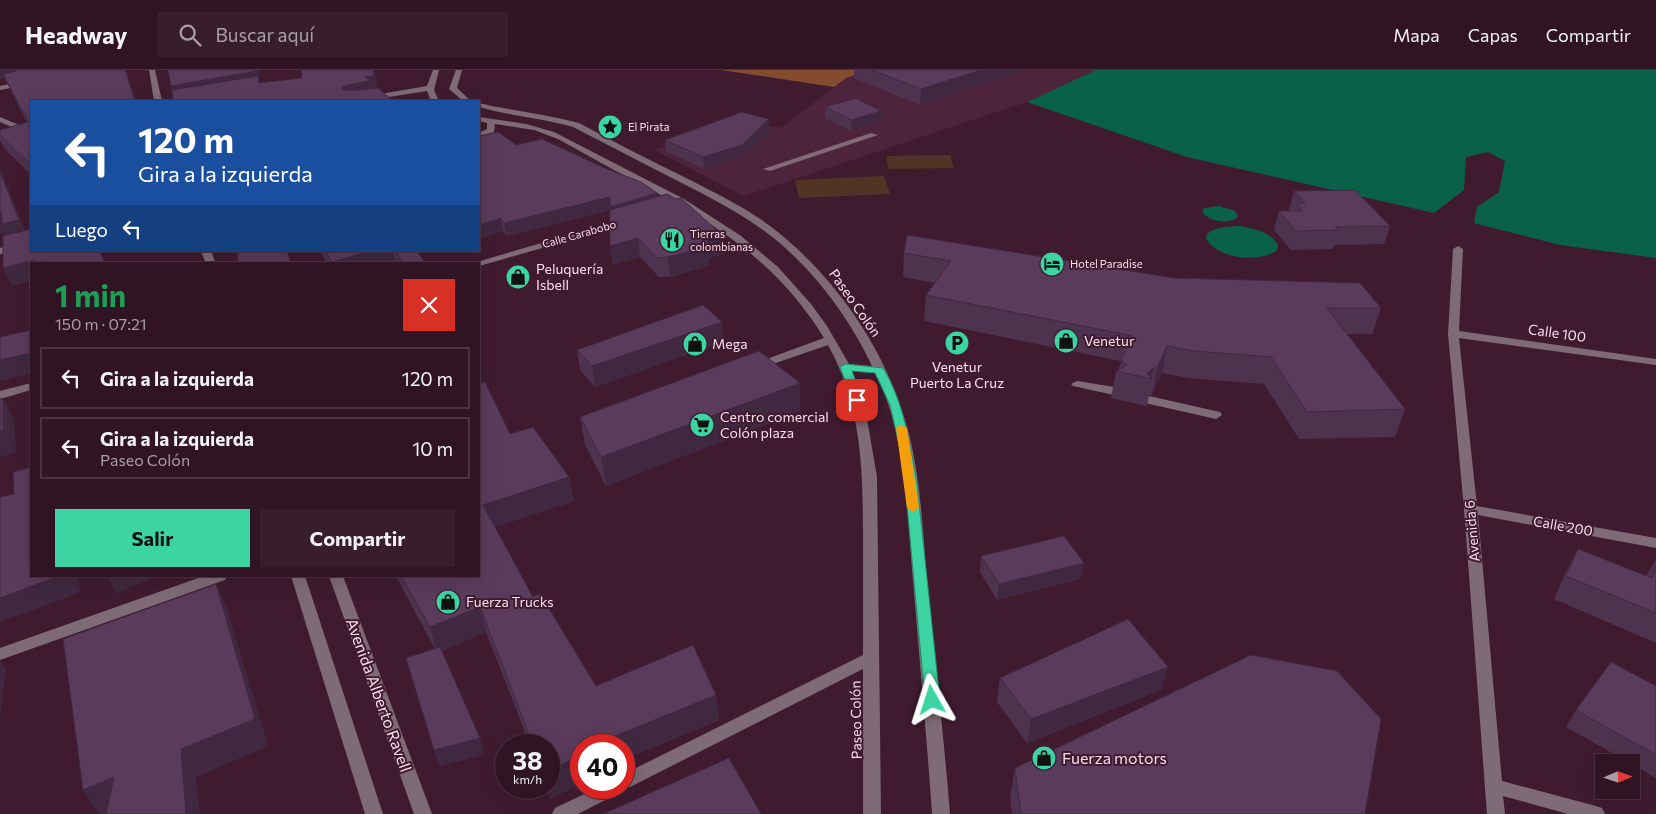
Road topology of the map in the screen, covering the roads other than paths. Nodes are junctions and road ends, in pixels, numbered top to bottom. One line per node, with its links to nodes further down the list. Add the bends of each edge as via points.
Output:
1 (152, 70): 7 (street)
2 (436, 70): 6 (street)
3 (459, 70): 10 (street, via 453,89)
4 (35, 80): 5 (street)
5 (0, 88)
6 (430, 88): 8 (street); 9 (street)
7 (158, 100)
8 (357, 100)
9 (434, 100)
10 (466, 100)
11 (480, 105): 14 (street, Paseo Colón)
12 (0, 119): 18 (street)
13 (480, 119): 15 (street, Paseo Colón)
14 (561, 120): 16 (street); 21 (street, Paseo Colón)
15 (492, 121): 16 (street, Paseo Colón); 19 (street, via 491,130)
16 (536, 129): 22 (street, Paseo Colón)
17 (874, 135): 20 (street)
18 (29, 136)
19 (480, 136)
20 (767, 169)
21 (712, 195): 22 (street); 33 (street, Paseo Colón, via 757,221 818,275 853,323)
22 (681, 205): 29 (street, Paseo Colón, via 719,224 765,262 791,288)
23 (638, 217): 27 (street, Calle Carabobo)
24 (30, 244): 26 (street)
25 (1458, 249): 28 (street, Avenida 6)
26 (0, 251)
27 (480, 263)
28 (1453, 334): 30 (street, Calle 100); 40 (street, Avenida 6)
29 (830, 340): 31 (street, Paseo Colón); 32 (street)
30 (1656, 362)
31 (845, 367): 33 (street); 46 (street, Paseo Colón, via 857,400 870,477)
32 (747, 370)
33 (879, 370): 54 (street, Paseo Colón, via 895,405 911,484)
34 (1077, 384): 36 (street)
35 (30, 387): 37 (street)
36 (1114, 391)
37 (0, 395)
38 (1149, 400): 39 (street)
39 (1216, 415)
40 (1471, 509): 41 (street, Calle 200); 48 (street, Avenida 6)
41 (1656, 543)
42 (217, 577): 45 (street)
43 (298, 577): 50 (street)
44 (336, 577): 51 (street, Avenida Alberto Ravell)
45 (0, 654)
46 (870, 659): 47 (street); 53 (street, Paseo Colón)
47 (635, 776)
48 (1494, 786): 55 (street, Avenida 6); 56 (street)
49 (592, 799): 52 (street)
50 (374, 814)
51 (423, 814)
52 (561, 814)
53 (872, 814)
54 (941, 814)
55 (1496, 814)
56 (1596, 814)

